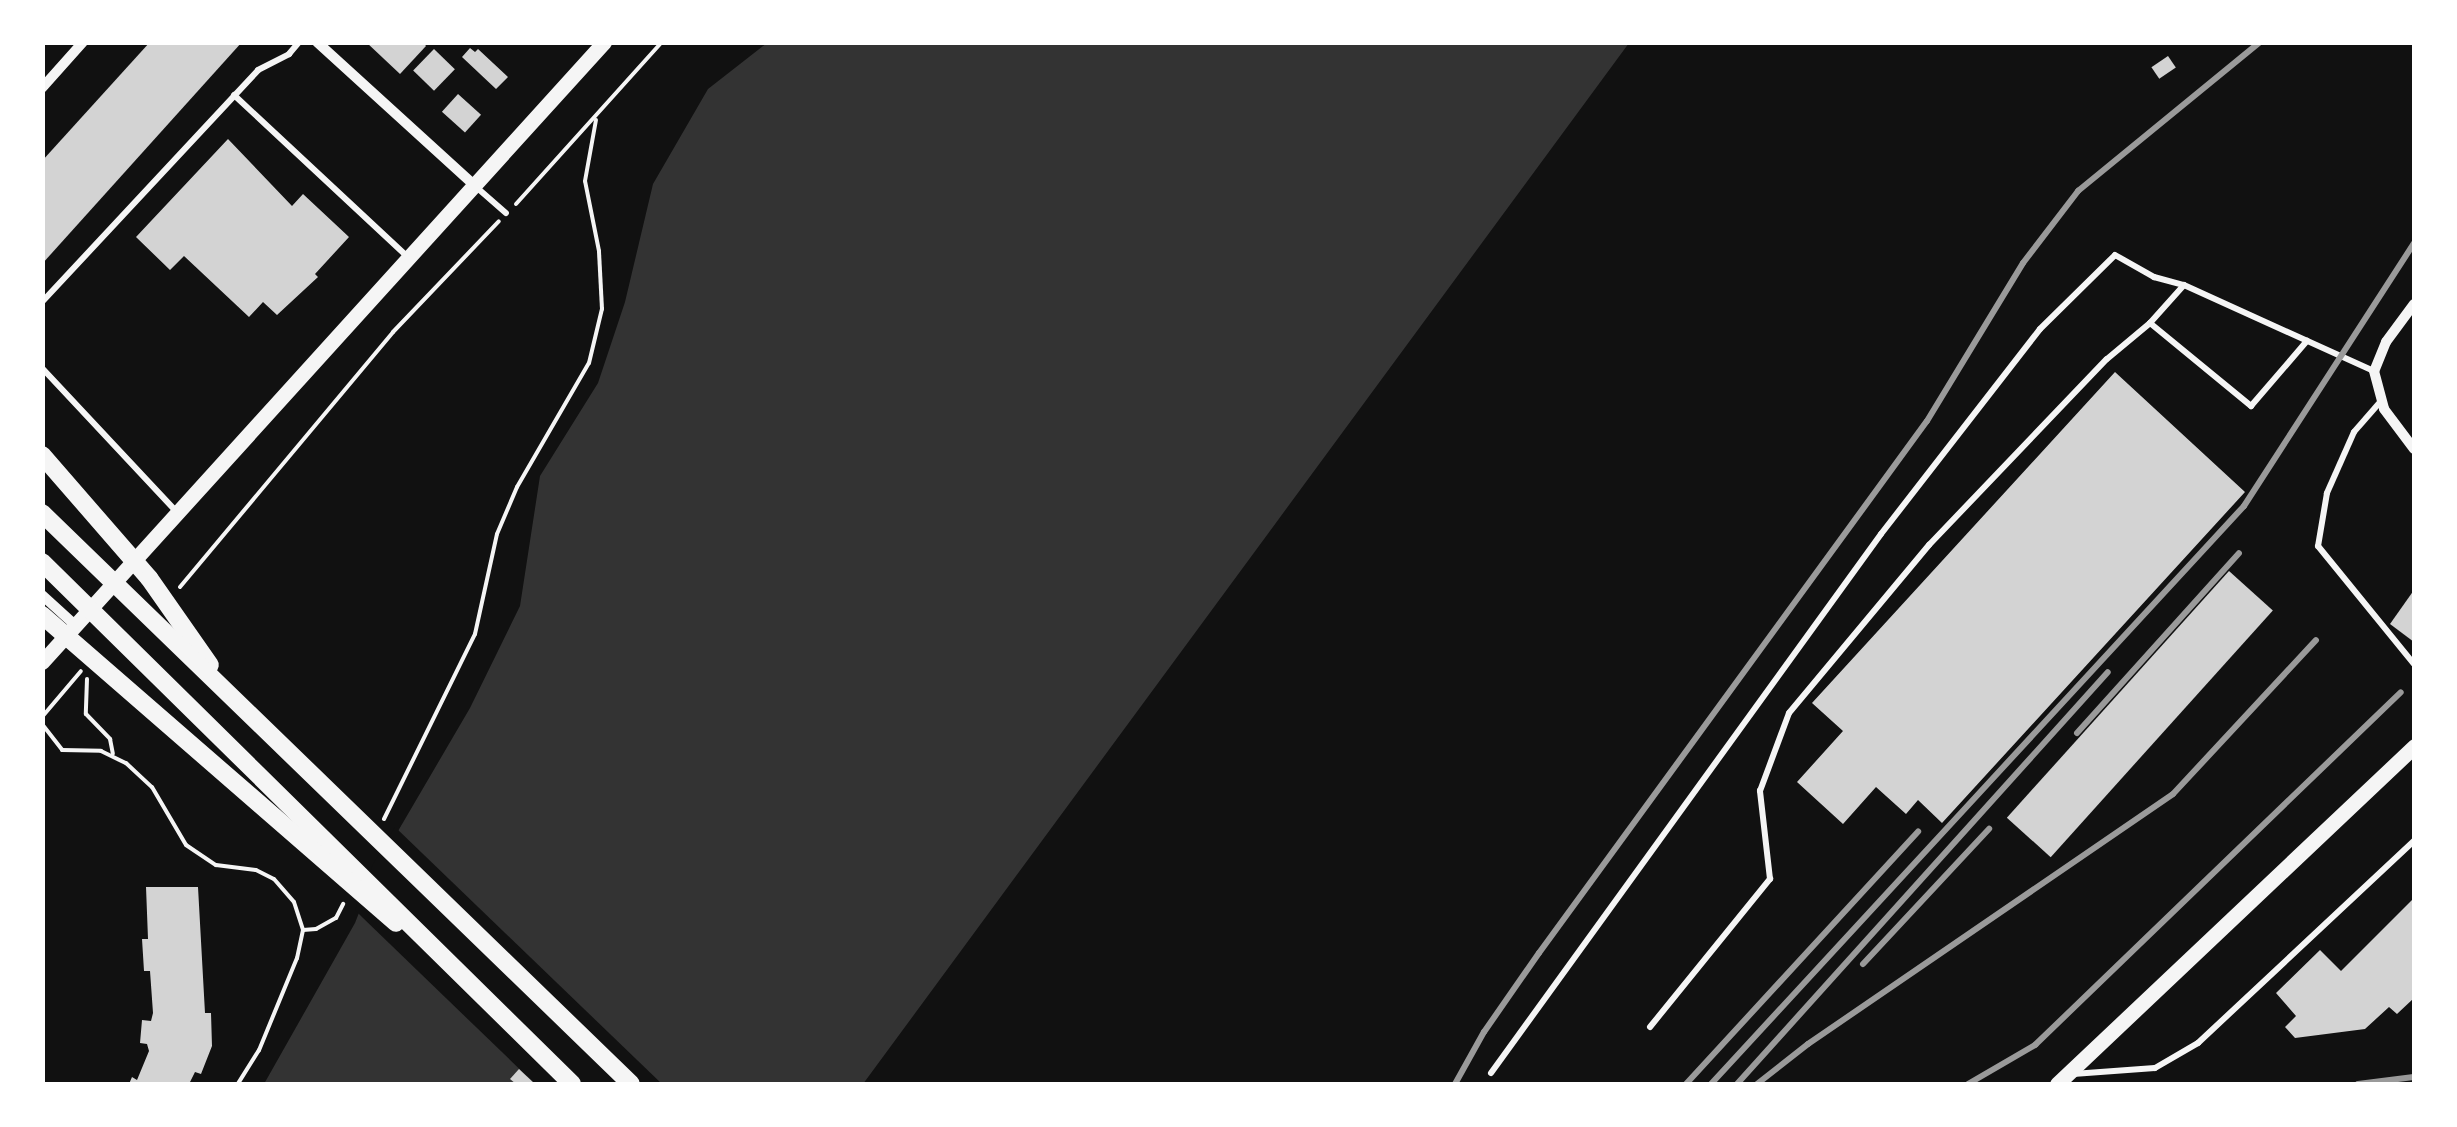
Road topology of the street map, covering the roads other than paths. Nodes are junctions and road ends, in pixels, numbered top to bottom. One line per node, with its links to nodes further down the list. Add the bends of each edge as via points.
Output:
1 (83, 42): 5 (street)
2 (299, 42): 6 (lane)
3 (317, 42): 7 (street)
4 (604, 42): 7 (street)
5 (42, 88)
6 (234, 96): 9 (lane); 11 (lane)
7 (474, 185): 8 (lane); 9 (street)
8 (506, 213)
9 (408, 258): 20 (street)
10 (2184, 286): 13 (lane); 14 (lane); 33 (lane, via 2114,255 2040,330 1882,534)
11 (42, 302)
12 (2414, 304): 16 (street)
13 (2150, 322): 14 (lane, via 2250,406); 32 (lane, via 2107,358 1929,545 1789,713 1760,792 1770,879)
14 (2307, 342): 16 (lane)
15 (42, 368): 20 (lane)
16 (2374, 371): 17 (street)
17 (2382, 400): 18 (street); 27 (lane, via 2354,432 2340,462 2318,546)
18 (2414, 449)
19 (42, 455): 28 (main road, via 149,578)
20 (178, 512): 25 (street)
21 (42, 513): 28 (main road)
22 (42, 562): 31 (main road)
23 (42, 595): 25 (street)
24 (42, 614): 31 (main road)
25 (75, 625): 26 (street)
26 (42, 662)
27 (2414, 664)
28 (233, 698): 36 (main road)
29 (2414, 746): 34 (street)
30 (2414, 841): 34 (lane, via 2198,1043 2155,1068)
31 (440, 958): 35 (main road)
32 (1650, 1026)
33 (1491, 1073)
34 (2063, 1079)
35 (572, 1084)
36 (631, 1084)

